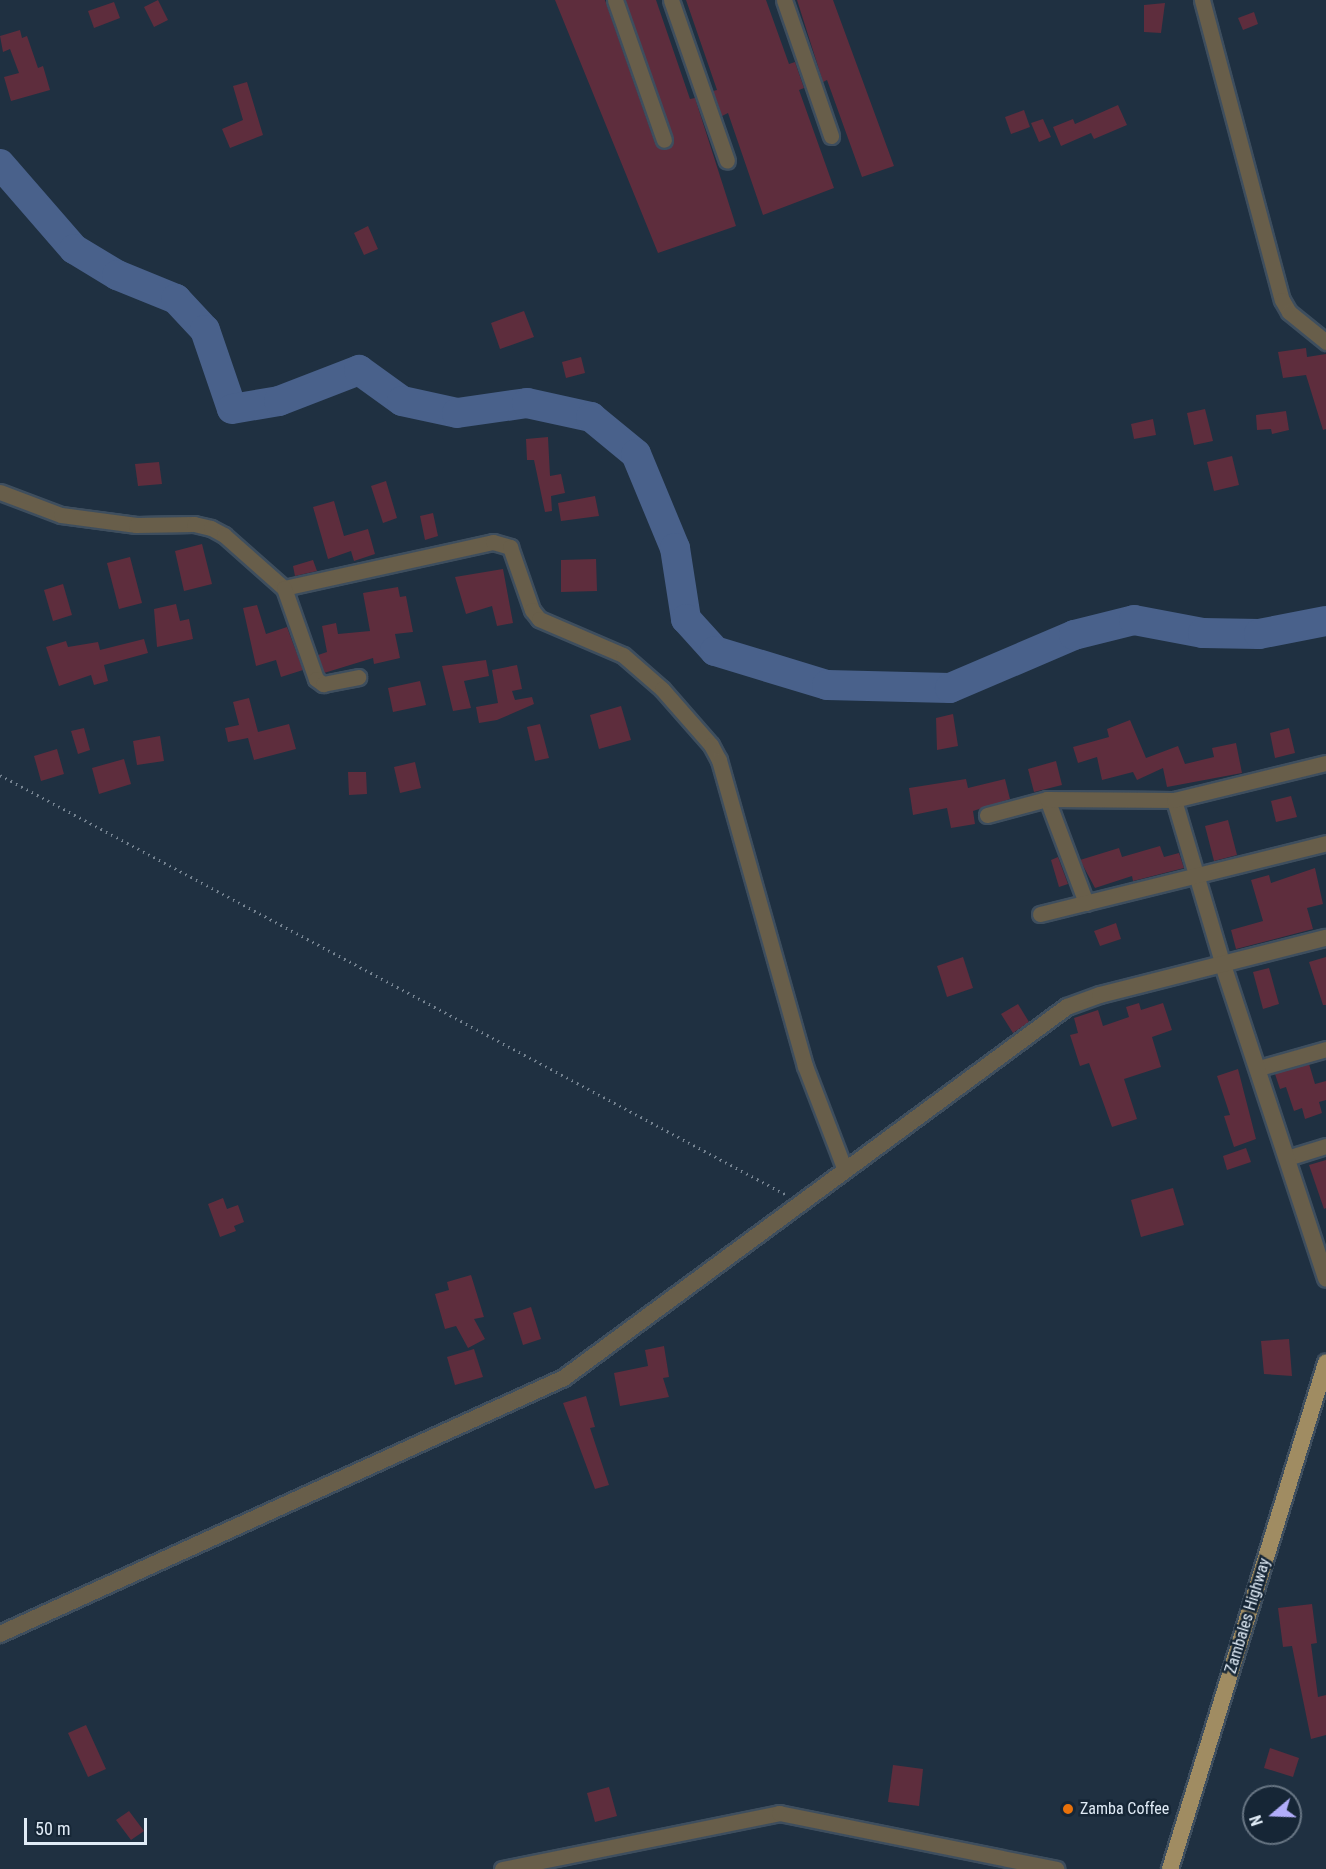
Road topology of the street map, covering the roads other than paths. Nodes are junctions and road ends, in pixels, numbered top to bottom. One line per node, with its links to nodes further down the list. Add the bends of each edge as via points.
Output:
1 (615, 0): 6 (street)
2 (672, 0): 7 (street)
3 (784, 0): 5 (street)
4 (1202, 0): 8 (street, via 1282,300 1289,312)
5 (831, 136)
6 (664, 140)
7 (727, 161)
8 (1326, 342)
9 (0, 492): 10 (street, via 60,515 136,525 194,524 211,528)
10 (284, 588): 11 (street, via 316,679 323,684); 26 (street, via 503,543 514,554 532,610 539,619 623,656 662,688 711,745 725,773 805,1066)
11 (358, 678)
12 (1326, 763): 14 (street)
13 (1047, 799): 14 (street); 15 (street); 18 (street)
14 (1174, 800): 17 (street)
15 (987, 815)
16 (1326, 843): 17 (street)
17 (1196, 877): 18 (street); 21 (street)
18 (1086, 903): 19 (street)
19 (1040, 914)
20 (1326, 938): 21 (street)
21 (1223, 965): 23 (street); 26 (street, via 1067,1007)
22 (1326, 1049): 23 (street)
23 (1259, 1068): 25 (street)
24 (1326, 1146): 25 (street)
25 (1287, 1158): 27 (street)
26 (845, 1170): 29 (street, via 564,1378)
27 (1326, 1279)
28 (1326, 1363): 32 (main road, Zambales Highway)
29 (0, 1634)
30 (502, 1869): 31 (street, via 779,1813)
31 (1056, 1869)
32 (1170, 1869)

